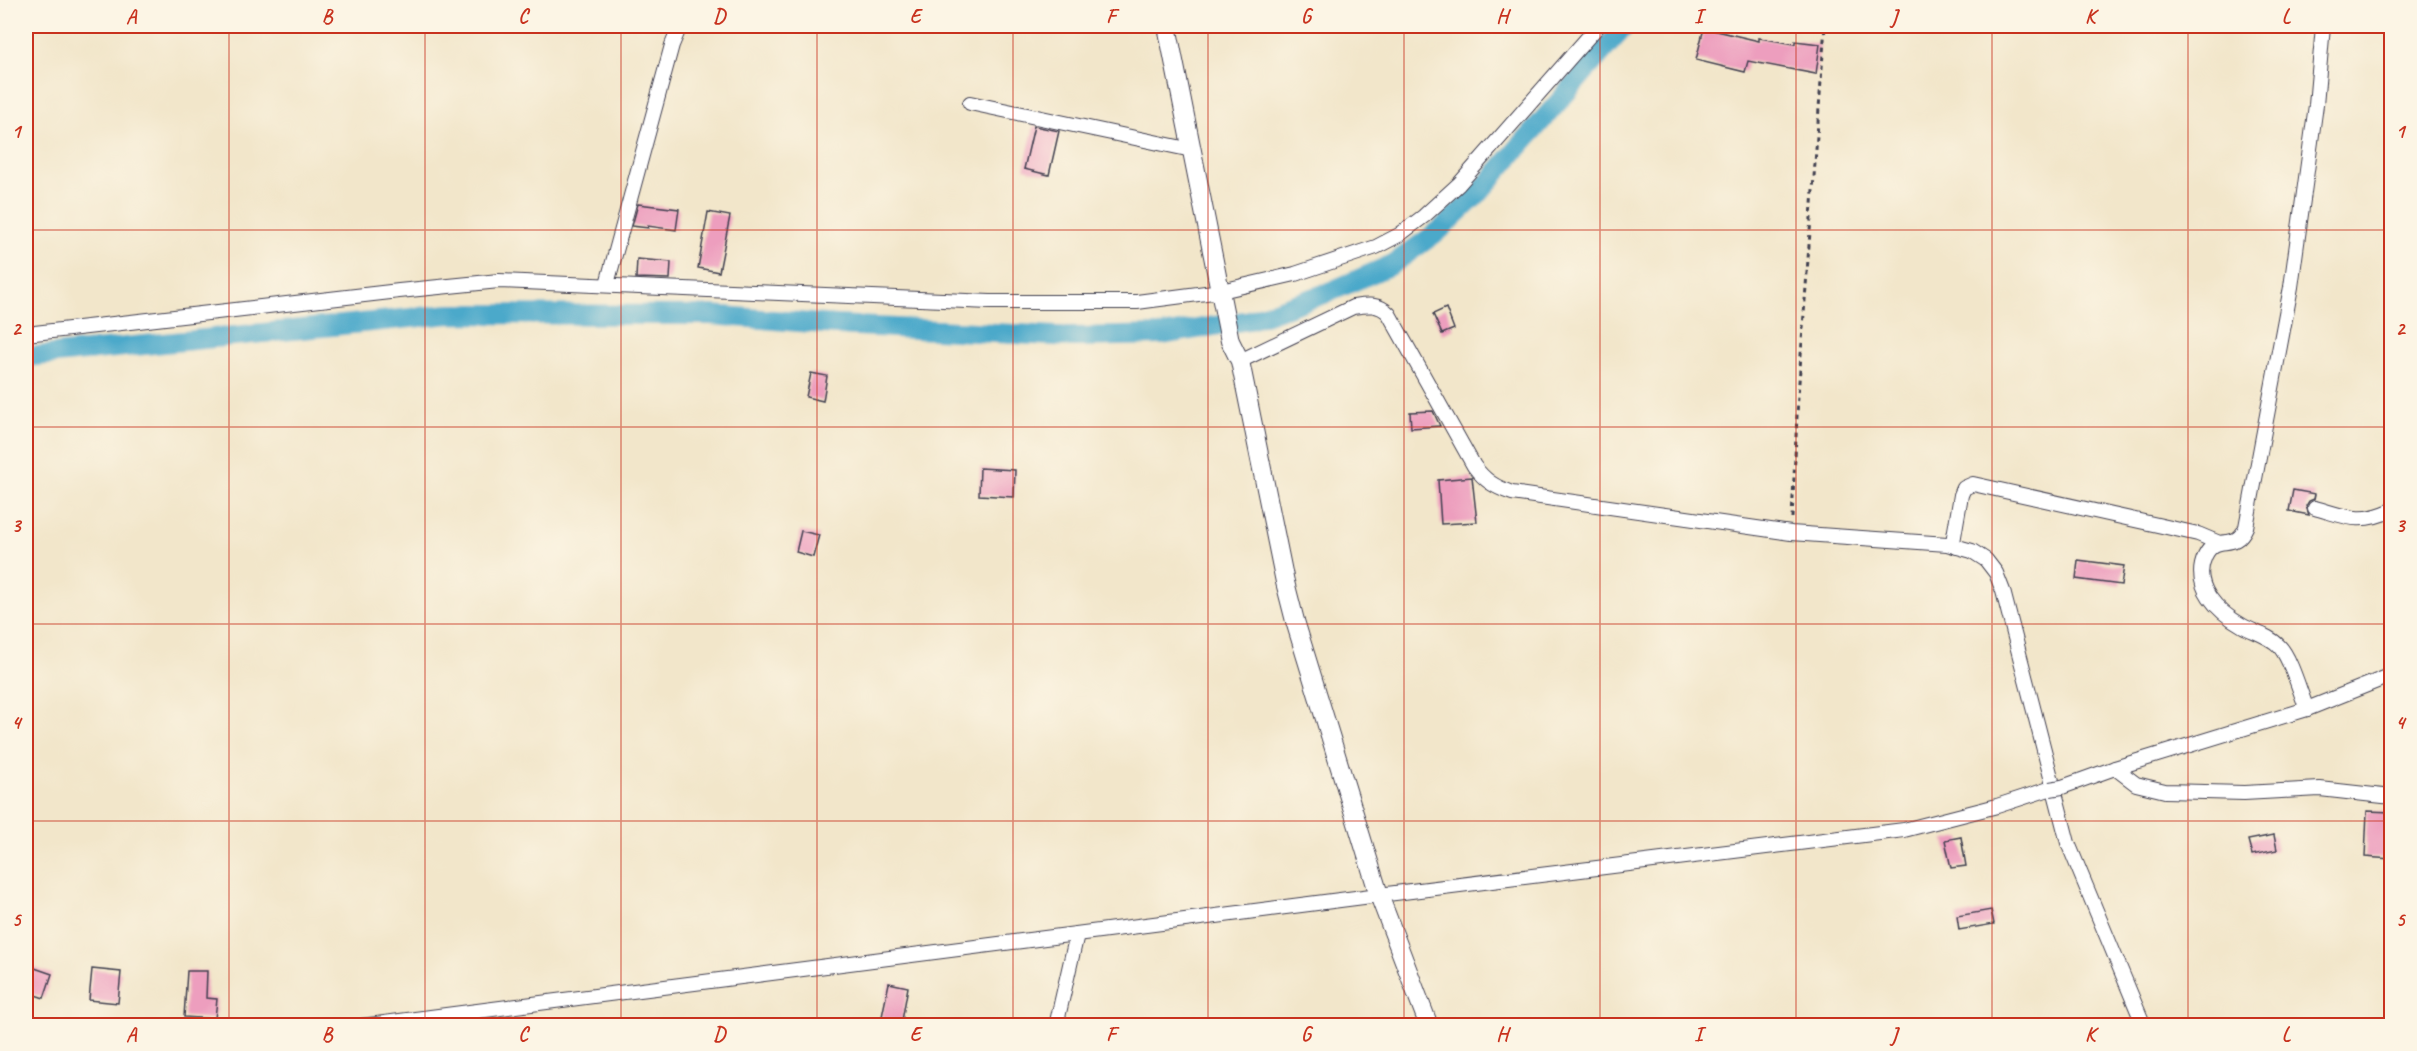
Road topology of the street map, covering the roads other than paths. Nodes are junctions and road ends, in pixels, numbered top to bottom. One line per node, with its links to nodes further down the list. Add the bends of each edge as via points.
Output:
1 (680, 26): 7 (street)
2 (1167, 26): 6 (street)
3 (1598, 26): 8 (street, via 1459,184 1399,235 1376,247 1294,274)
4 (2323, 26): 13 (street, via 2291,287 2246,527 2234,542)
5 (970, 103): 6 (street)
6 (1192, 150): 8 (street)
7 (607, 284): 8 (street, via 990,302 1137,302); 9 (street, via 499,281)
8 (1221, 291): 10 (street, via 1230,341)
9 (26, 334)
10 (1240, 361): 14 (street, via 1353,308 1382,307 1474,466 1495,488 1791,532); 20 (street, via 1295,621)
11 (2315, 508): 12 (street, via 2357,519 2377,517)
12 (2391, 510)
13 (2217, 542): 14 (street, via 2198,534 1973,484 1964,488 1961,495); 16 (street, via 2209,548 2201,568 2209,598 2229,617 2279,645)
14 (1955, 544): 18 (street, via 1986,560 1996,573)
15 (2391, 675): 16 (street)
16 (2307, 709): 17 (street)
17 (2115, 768): 18 (street); 19 (street, via 2136,784 2165,791 2244,794 2320,789)
18 (2056, 788): 20 (street, via 1904,830); 25 (street, via 2068,843)
19 (2391, 797)
20 (1379, 895): 21 (street); 24 (street)
21 (1077, 934): 22 (street); 23 (street)
22 (361, 1026)
23 (1056, 1026)
24 (1429, 1026)
25 (2144, 1026)

